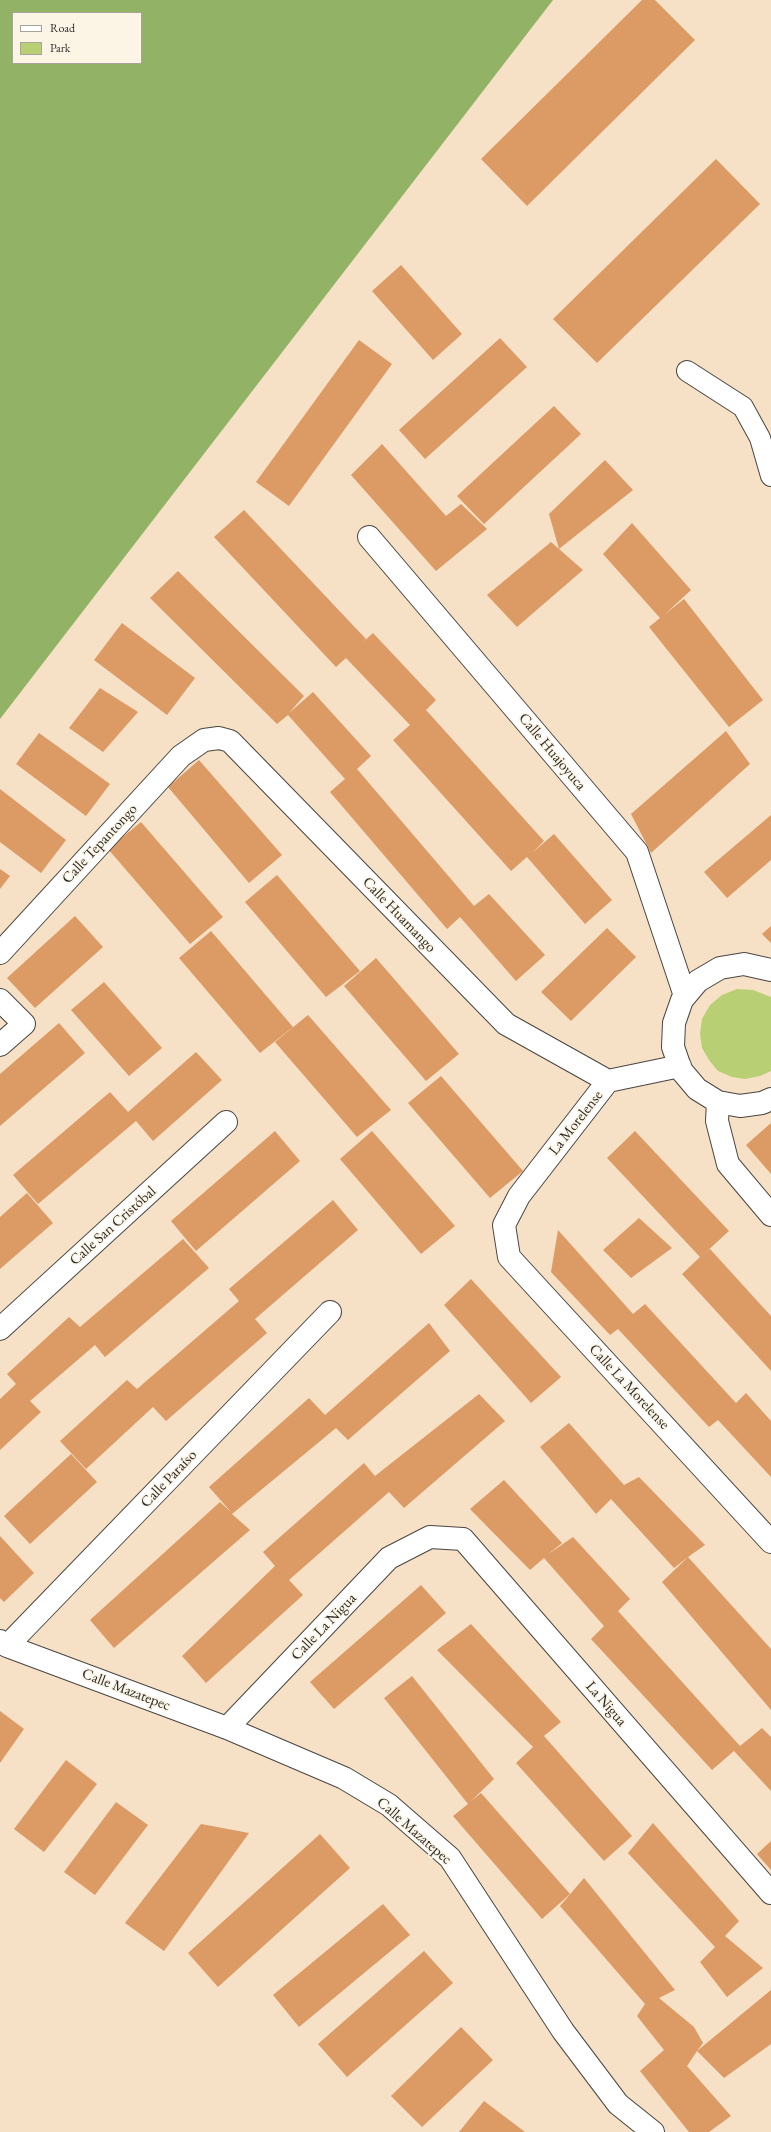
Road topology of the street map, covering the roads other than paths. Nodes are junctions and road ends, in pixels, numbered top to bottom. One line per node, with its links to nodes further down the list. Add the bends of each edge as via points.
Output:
1 (687, 371): 2 (lane, via 743,407 760,438)
2 (771, 476)
3 (369, 537): 7 (street, Calle Huajoyuca, via 638,852)
4 (204, 740): 5 (street, Calle Tepantongo, via 181,756); 11 (street, Calle Huamango, via 219,738 230,741 506,1024)
5 (0, 953)
6 (771, 970): 7 (street, via 744,964 720,968 698,981)
7 (685, 996): 10 (street, via 674,1023 673,1047)
8 (0, 1000): 9 (street, via 24,1024)
9 (0, 1045)
10 (680, 1066): 11 (street, La Morelense); 13 (street, via 697,1089)
11 (608, 1082): 16 (street, La Morelense, via 519,1196)
12 (771, 1099): 13 (street, via 740,1106)
13 (718, 1102): 15 (street, via 717,1121 728,1164)
14 (226, 1122): 18 (street, Calle San Cristóbal)
15 (771, 1215)
16 (504, 1225): 20 (street, Calle La Morelense, via 509,1257)
17 (330, 1312): 21 (street, Calle Paraíso)
18 (0, 1329)
19 (430, 1537): 22 (street, Calle La Nigua, via 389,1558); 23 (street, La Nigua, via 463,1539)
20 (771, 1542)
21 (4, 1643): 22 (street, Calle Mazatepec)
22 (227, 1728): 24 (street, Calle Mazatepec, via 344,1778 389,1805 450,1858 563,2031 618,2104)
23 (771, 1893)
24 (652, 2132)

